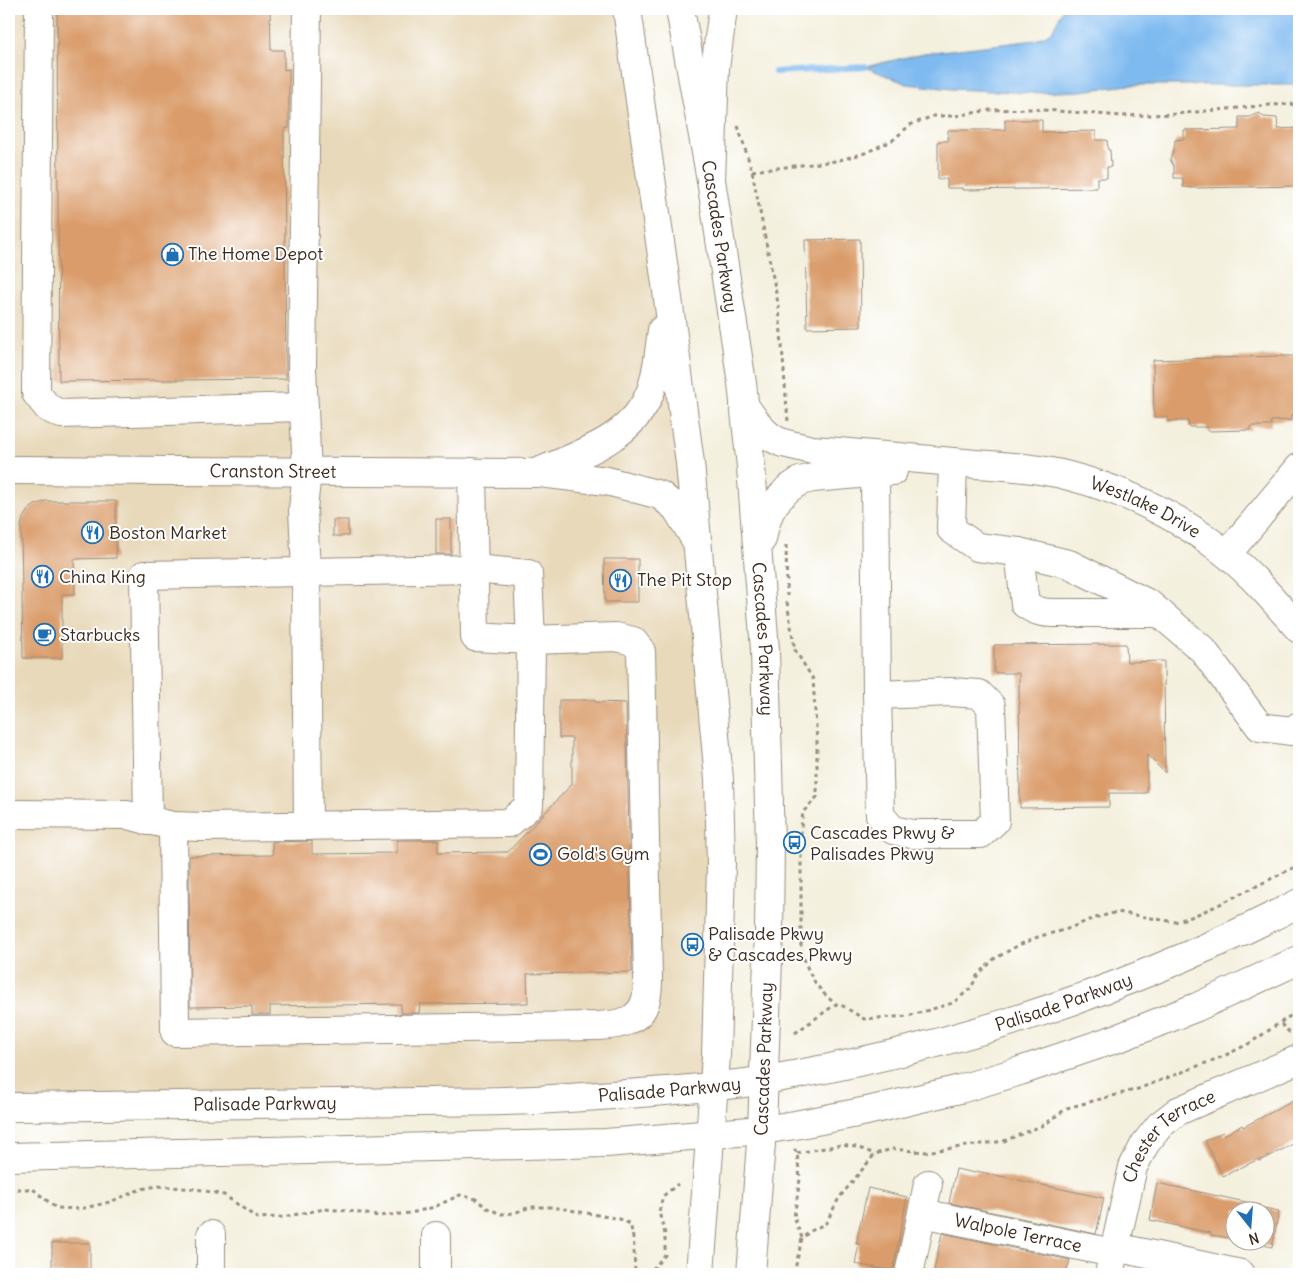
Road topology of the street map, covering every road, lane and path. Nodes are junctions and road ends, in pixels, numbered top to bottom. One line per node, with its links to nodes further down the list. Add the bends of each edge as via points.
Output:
1 (39, 9): 12 (main road, via 36,393 48,408 61,414)
2 (307, 9): 12 (main road)
3 (626, 9): 10 (main road)
4 (680, 9): 9 (main road, Cascades Parkway)
5 (723, 9): 9 (main road, via 715,68)
6 (1299, 104): 8 (path, via 1122,116 990,110 933,116 910,125 892,140 865,153 836,161)
7 (738, 121): 8 (path)
8 (752, 171): 13 (path, via 778,308 789,417)
9 (711, 180): 11 (main road, Cascades Parkway)
10 (668, 291): 19 (main road, via 658,365 650,392 636,417 616,435 588,451); 21 (main road)
11 (744, 404): 13 (main road, Westlake Drive, via 759,427 773,440); 25 (main road, Cascades Parkway)
12 (304, 407): 17 (main road)
13 (785, 435): 14 (main road, Westlake Drive, via 812,450)
14 (954, 462): 20 (main road, Westlake Drive); 23 (main road, via 951,529 977,547); 24 (main road, Westlake Drive, via 1022,467 1112,489 1180,521)
15 (1299, 468): 24 (main road)
16 (9, 470): 17 (main road, Cranston Street)
17 (307, 472): 18 (main road, Cranston Street); 27 (main road, via 304,508)
18 (472, 472): 19 (main road, Cranston Street); 26 (main road)
19 (536, 473): 21 (main road, Cranston Street, via 607,481 660,495 676,508)
20 (875, 474): 25 (main road, Westlake Drive, via 812,478 788,489 773,505 766,520); 31 (main road)
21 (698, 543): 46 (main road, via 720,808)
22 (786, 544): 39 (path, via 791,631 795,650 813,679 817,742 816,797 803,812 801,827 801,946 811,976)
23 (1019, 552): 28 (main road, via 1069,564 1149,604); 28 (main road, via 1025,604 1034,610 1041,613)
24 (1227, 554): 29 (main road, Westlake Drive)
25 (758, 555): 45 (main road, Cascades Parkway, via 765,650 770,844)
26 (474, 569): 27 (main road); 30 (main road, via 528,574); 30 (main road, via 475,637)
27 (306, 572): 34 (main road, via 144,575); 35 (main road)
28 (1160, 613): 32 (main road, via 1203,650 1260,726 1292,730)
29 (1299, 629)
30 (531, 640): 34 (main road, via 616,637 634,641 641,651 648,978 646,1000 638,1016 620,1025 175,1032); 35 (main road, via 529,806 509,823)
31 (877, 695): 31 (main road, via 880,815 892,830 899,832 981,834 995,822 991,706 979,694)
32 (1299, 726)
33 (9, 814): 34 (main road, via 128,815)
34 (160, 824): 35 (main road)
35 (308, 826)
36 (1299, 865): 39 (path, via 1224,903 1174,922 1117,912 1040,936 994,959 976,976 971,988 952,1003 908,1016 864,1019)
37 (1299, 903): 45 (main road, Palisade Parkway, via 1174,962 1006,1023 860,1062)
38 (1299, 960): 48 (main road, via 1188,1011 1020,1071 867,1112)
39 (836, 1004): 43 (path)
40 (1299, 1010): 41 (path)
41 (1281, 1024): 42 (path, via 1290,1032); 52 (path, via 1224,1056 1138,1088 1067,1108 1044,1125 1004,1141 924,1152 892,1149)
42 (1299, 1031)
43 (795, 1033)
44 (1299, 1059): 61 (main road, Chester Terrace, via 1178,1111 1160,1125 1144,1144 1133,1167)
45 (763, 1081): 46 (main road, Palisade Parkway); 48 (main road, Cascades Parkway)
46 (714, 1086): 47 (main road, Palisade Parkway, via 533,1100); 49 (main road)
47 (9, 1107)
48 (762, 1130): 49 (main road); 67 (main road, Cascades Parkway)
49 (711, 1134): 53 (main road, via 606,1143); 66 (main road)
50 (794, 1149): 51 (path)
51 (797, 1153): 52 (path, via 841,1146 857,1147); 60 (path, via 800,1179 794,1217)
52 (875, 1154): 60 (path, via 839,1198 826,1223)
53 (9, 1157)
54 (678, 1184): 65 (path, via 663,1196 659,1212 665,1234 665,1256)
55 (928, 1184): 57 (main road)
56 (9, 1189): 64 (path, via 33,1189 56,1208 80,1209 157,1186 197,1189 224,1195 257,1218 325,1209 378,1216 411,1213 460,1196 476,1198 501,1214 530,1207 553,1207 620,1219 630,1224 634,1238)
57 (922, 1213): 61 (main road, Walpole Terrace); 69 (main road)
58 (211, 1235): 62 (main road)
59 (436, 1236): 63 (main road)
60 (802, 1238): 68 (path)
61 (1112, 1258): 70 (main road, Walpole Terrace)
62 (211, 1274)
63 (436, 1274)
64 (635, 1274)
65 (646, 1274)
66 (700, 1274)
67 (751, 1274)
68 (794, 1274)
69 (909, 1274)
70 (1242, 1274)

